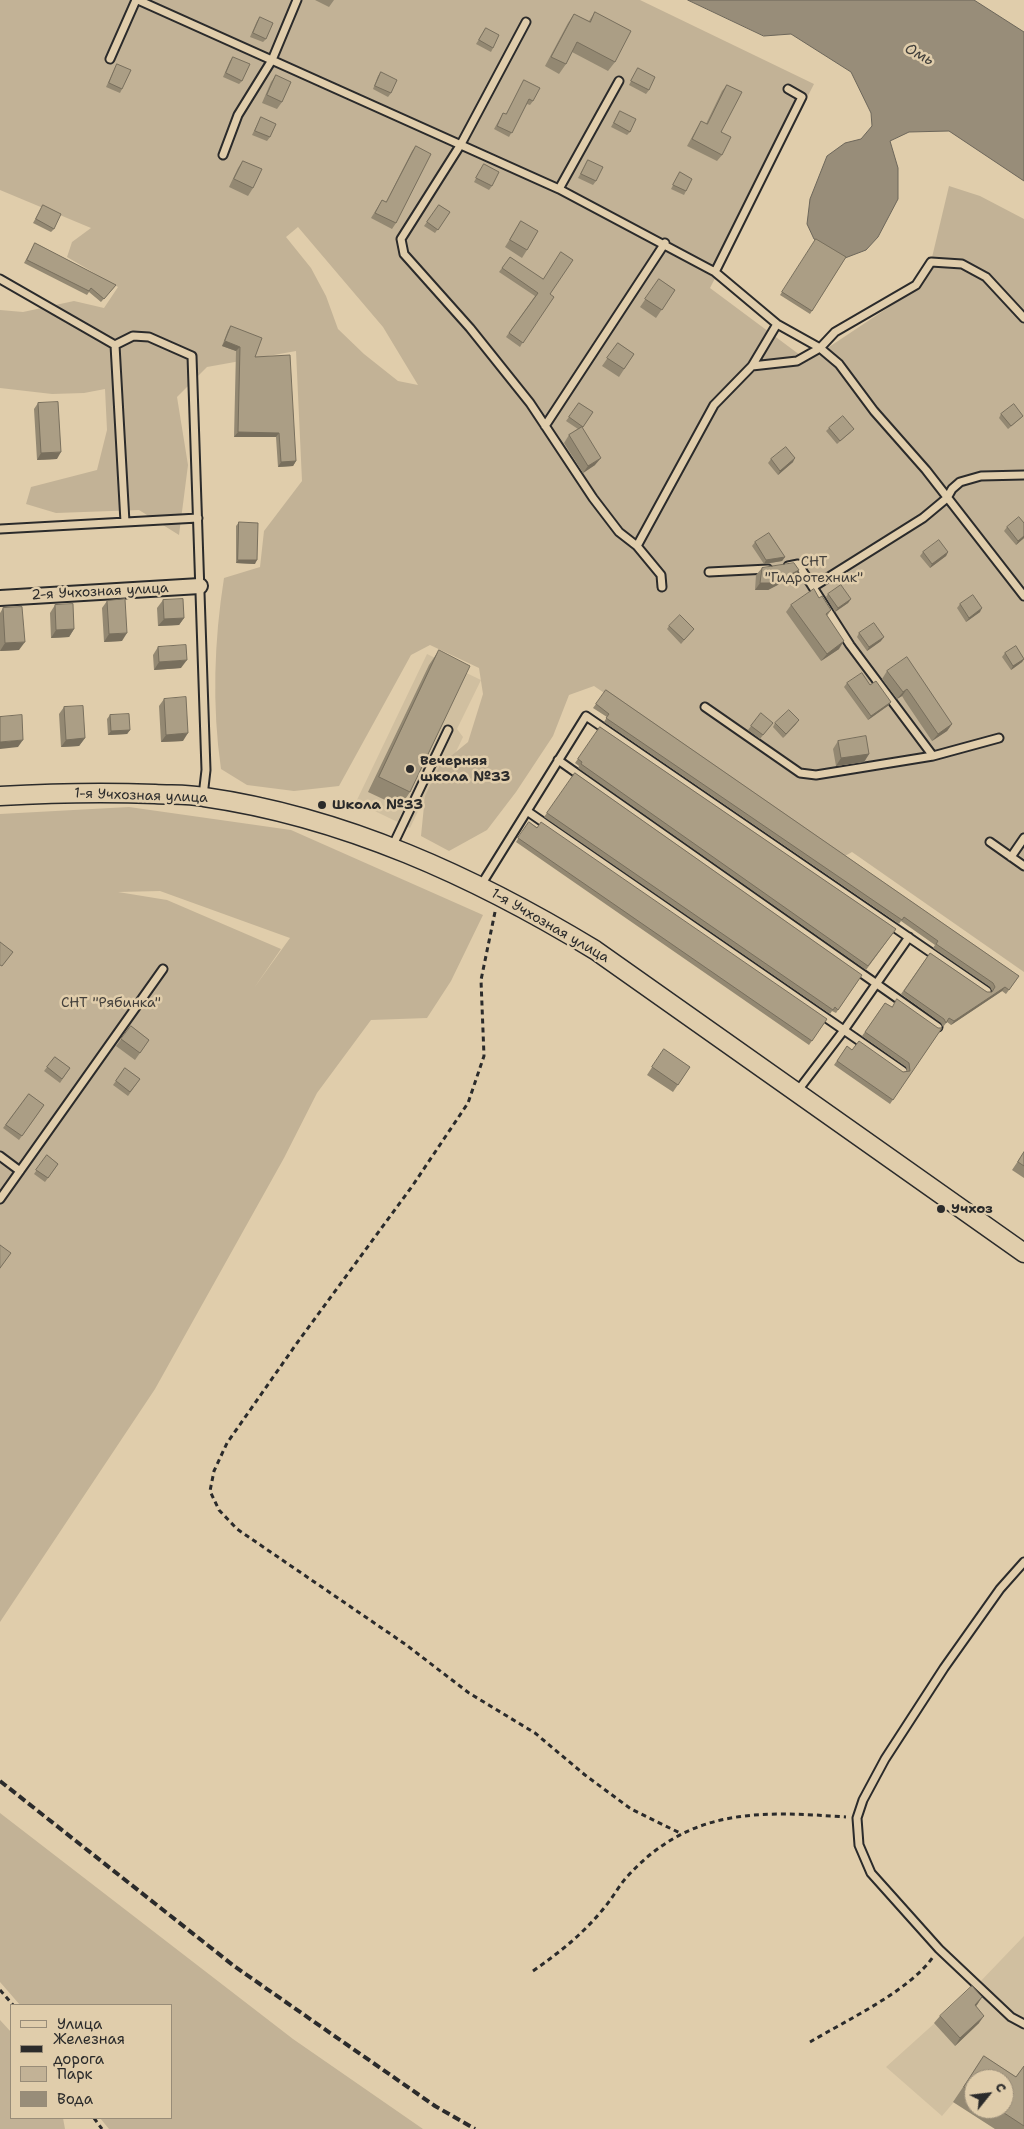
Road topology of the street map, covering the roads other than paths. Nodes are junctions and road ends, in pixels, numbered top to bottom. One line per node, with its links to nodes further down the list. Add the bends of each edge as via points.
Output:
1 (137, 0): 4 (lane); 5 (lane)
2 (297, 0): 5 (lane)
3 (526, 22): 8 (lane)
4 (110, 59)
5 (272, 60): 8 (lane); 9 (lane, via 238,115)
6 (620, 81): 10 (lane)
7 (788, 90): 12 (lane, via 802,97)
8 (461, 144): 10 (lane); 19 (lane, via 401,239 404,254 470,328)
9 (224, 156)
10 (559, 189): 11 (lane)
11 (665, 243): 12 (lane); 19 (lane)
12 (714, 272): 15 (lane)
13 (0, 279): 16 (lane)
14 (1024, 318): 17 (lane, via 986,278 962,264 931,262 916,285 835,332)
15 (777, 324): 17 (lane); 18 (lane)
16 (115, 345): 22 (lane, via 133,336 149,337 192,356); 23 (lane)
17 (820, 348): 18 (lane, via 798,361); 21 (lane, via 839,364)
18 (752, 366): 25 (lane, via 714,405)
19 (545, 426): 25 (lane, via 603,512 619,532)
20 (1024, 475): 21 (lane, via 981,476 960,482)
21 (947, 498): 31 (lane, via 923,518); 32 (lane)
22 (198, 518): 23 (lane); 29 (lane)
23 (125, 522): 24 (lane)
24 (0, 529)
25 (637, 546): 30 (lane, via 661,575)
26 (782, 566): 31 (lane, via 798,564)
27 (774, 568): 28 (lane)
28 (710, 572)
29 (200, 586): 33 (street, 2-я Учхозная улица); 40 (lane, via 206,770)
30 (662, 587)
31 (813, 587): 37 (lane, via 850,644)
32 (1024, 596)
33 (0, 598)
34 (705, 707): 37 (lane, via 800,773 816,775)
35 (448, 730): 44 (lane)
36 (999, 738): 37 (lane)
37 (933, 756)
38 (558, 760): 41 (lane); 48 (lane, via 586,716); 50 (lane)
39 (0, 796): 40 (street, 1-я Учхозная улица, via 94,791)
40 (202, 796): 44 (street, 1-я Учхозная улица, via 324,823)
41 (527, 810): 47 (lane); 53 (lane)
42 (1024, 838): 45 (lane)
43 (990, 842): 45 (lane)
44 (392, 848): 47 (street, 1-я Учхозная улица)
45 (1011, 857): 46 (lane)
46 (1024, 866)
47 (481, 885): 55 (street, 1-я Учхозная улица, via 534,912 595,950)
48 (908, 938): 50 (lane); 51 (lane)
49 (163, 969): 57 (lane)
50 (876, 984): 52 (lane); 53 (lane)
51 (987, 991)
52 (938, 1027)
53 (844, 1030): 54 (lane); 55 (lane)
54 (903, 1071)
55 (796, 1093): 59 (street, 1-я Учхозная улица)
56 (0, 1156): 57 (lane)
57 (20, 1171): 58 (lane)
58 (0, 1199)
59 (1023, 1252)
60 (1024, 1562): 61 (lane, via 1000,1589 944,1668 885,1759 857,1818 859,1845 871,1873 940,1949 1011,2017)
61 (1024, 2024)

